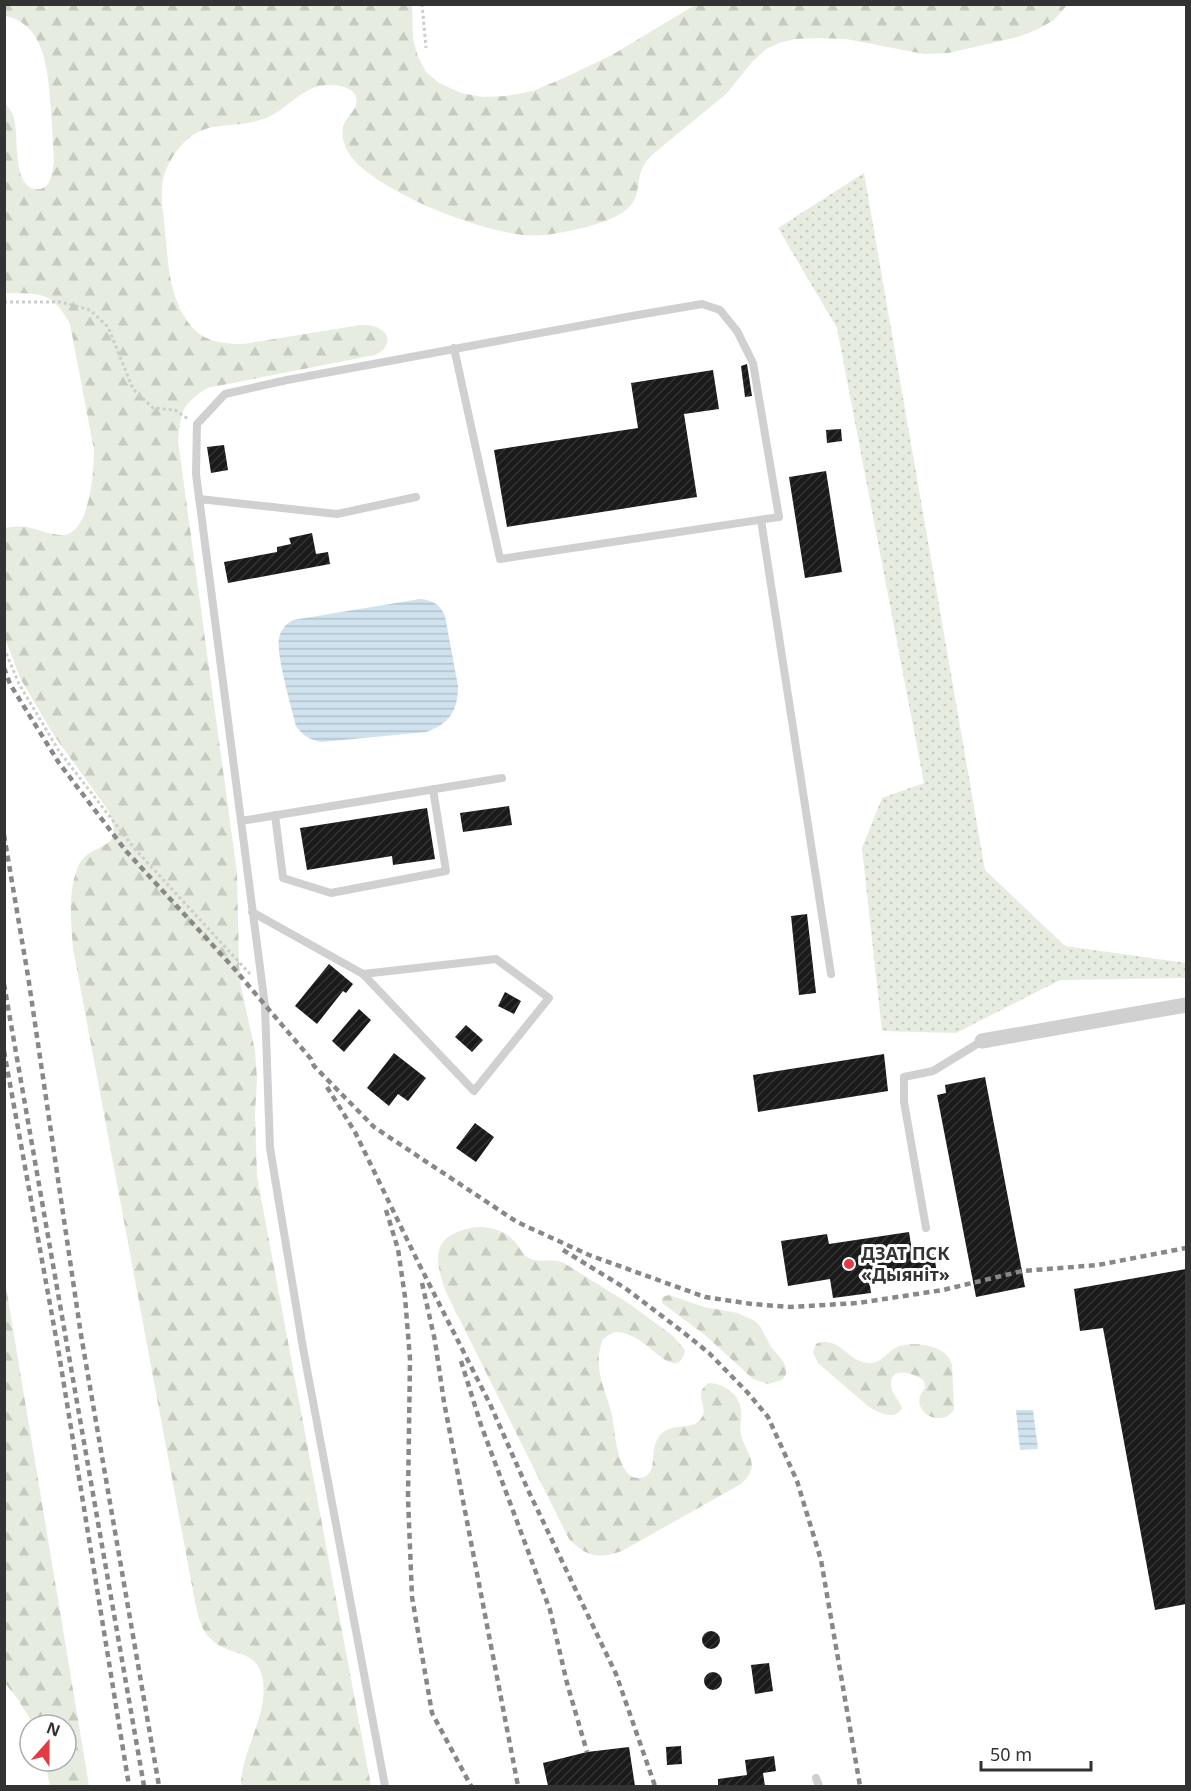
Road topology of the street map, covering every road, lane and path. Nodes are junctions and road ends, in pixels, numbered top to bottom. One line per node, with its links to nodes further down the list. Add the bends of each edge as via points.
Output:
1 (423, 4): 2 (path)
2 (426, 48)
3 (4, 302): 5 (path, via 61,302 90,310 108,327 133,389 153,408 175,410)
4 (454, 348): 5 (lane, via 225,394); 8 (lane, via 500,559); 8 (lane, via 702,304 720,310 737,331 753,363 779,517)
5 (197, 424): 7 (lane)
6 (416, 497): 7 (lane, via 337,514)
7 (199, 499): 13 (lane)
8 (761, 520): 16 (lane)
9 (4, 648): 17 (path, via 19,684 59,751 134,848)
10 (502, 778): 11 (lane)
11 (433, 789): 12 (lane); 12 (lane, via 446,871 331,893 283,878)
12 (275, 815): 13 (lane)
13 (241, 821): 14 (lane)
14 (252, 912): 15 (lane); 17 (lane)
15 (363, 974): 15 (lane, via 474,1091 549,998 496,959)
16 (831, 974)
17 (262, 988): 22 (lane, via 270,1148 303,1348)
18 (1186, 1005): 19 (street)
19 (982, 1041): 20 (lane, via 933,1071 904,1077 904,1102)
20 (926, 1228)
21 (816, 1778): 23 (lane)
22 (386, 1786)
23 (819, 1786)

